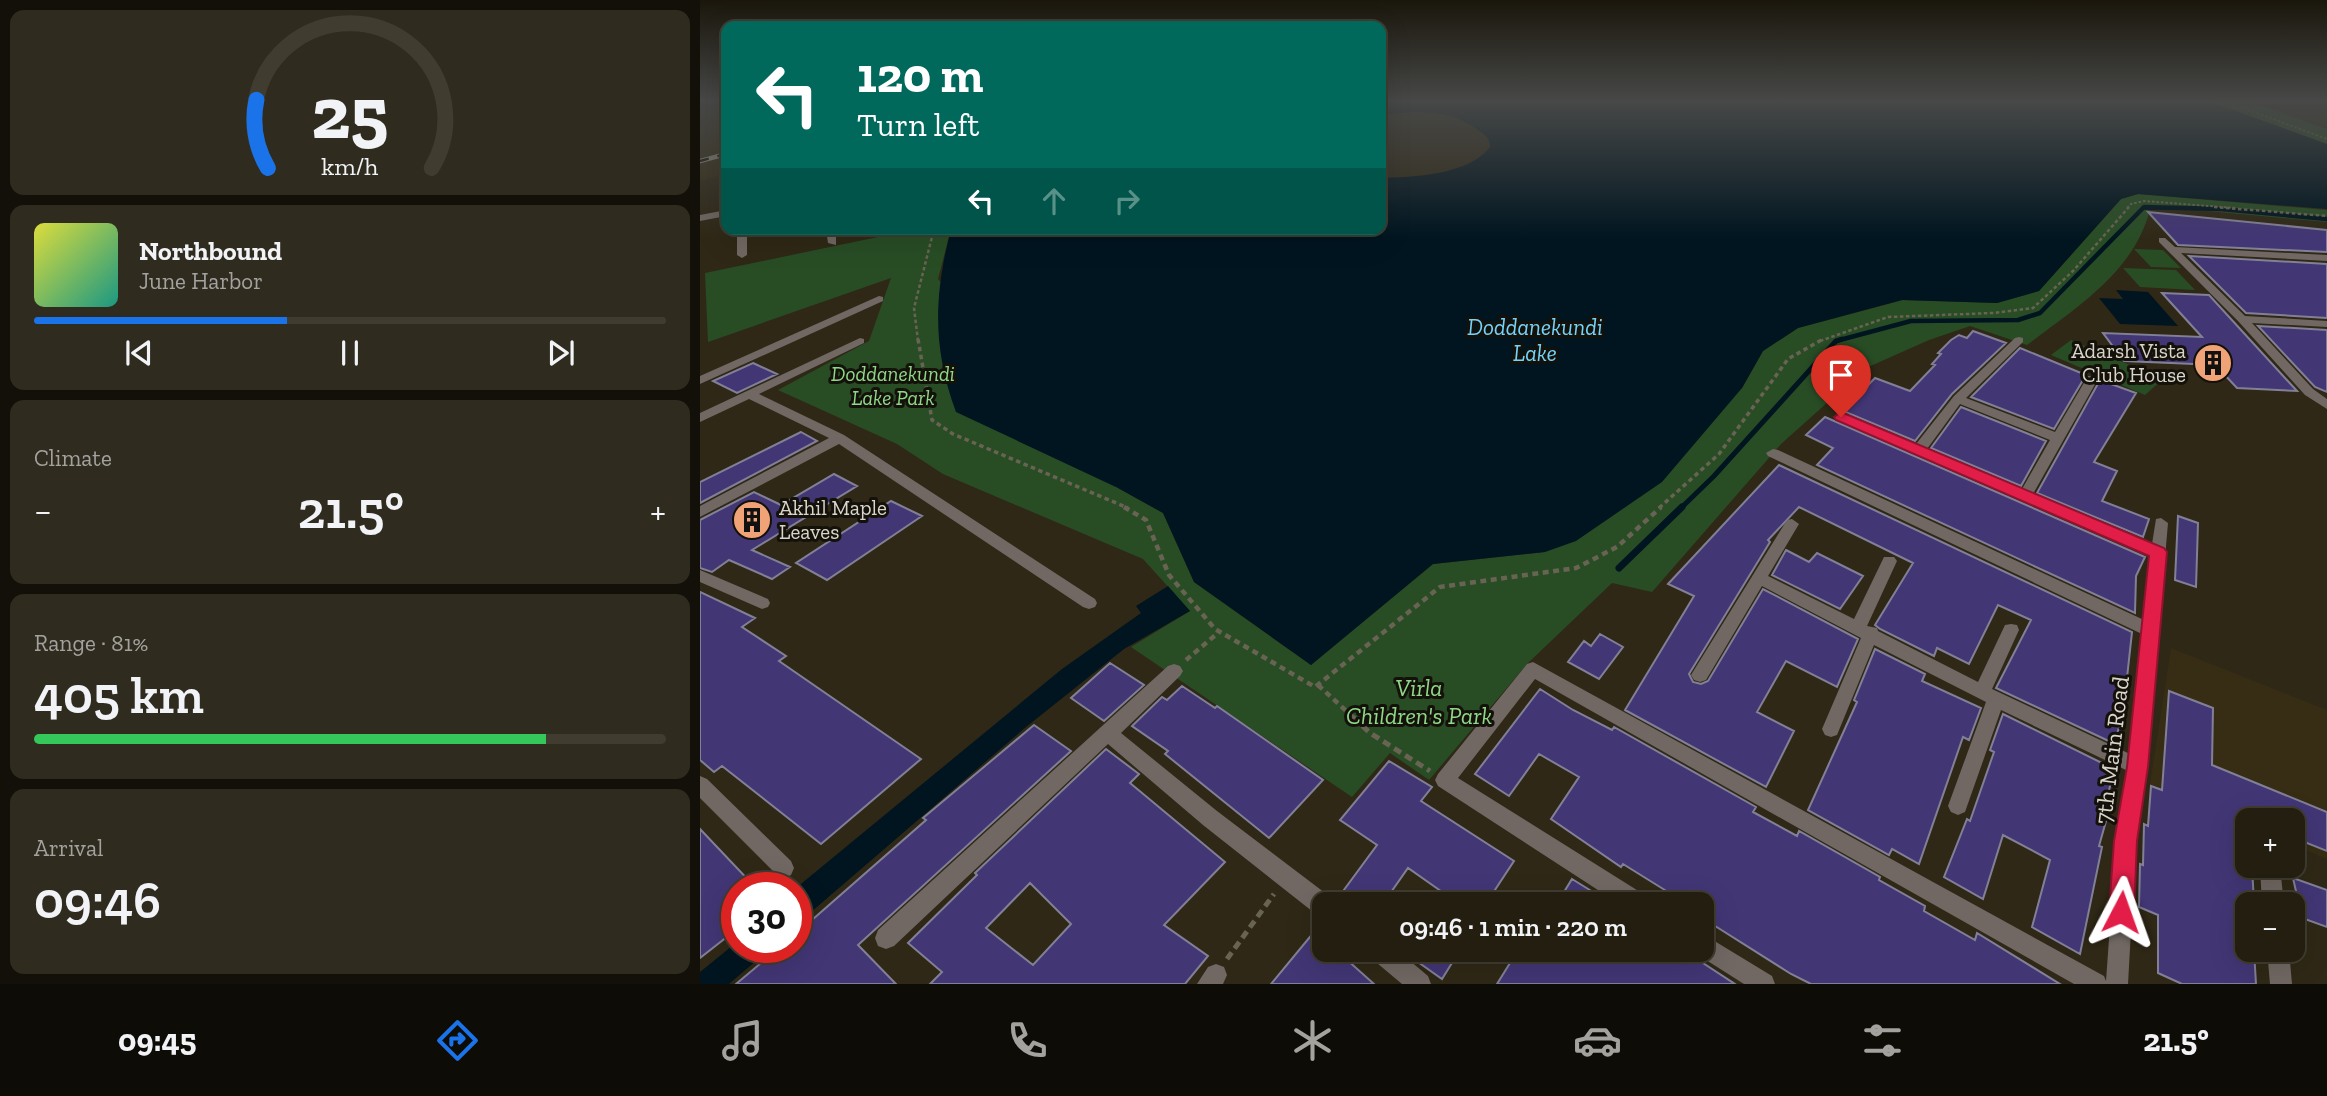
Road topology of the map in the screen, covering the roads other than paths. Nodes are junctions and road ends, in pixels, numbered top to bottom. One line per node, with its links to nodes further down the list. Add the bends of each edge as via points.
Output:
1 (721, 214): 2 (street)
2 (700, 218)
3 (742, 235): 8 (street)
4 (832, 235): 6 (street)
5 (2162, 240): 7 (street)
6 (833, 243)
7 (2172, 250): 9 (street); 11 (street)
8 (742, 255)
9 (2327, 258)
10 (879, 299): 16 (street)
11 (2242, 319): 12 (street); 19 (street, via 2309,392)
12 (2327, 324)
13 (2019, 340): 18 (street)
14 (860, 341): 17 (street)
15 (2092, 379): 23 (street)
16 (700, 380)
17 (749, 394): 21 (street); 22 (street)
18 (1958, 399): 23 (street); 24 (street)
19 (2327, 405)
20 (1841, 417): 24 (street)
21 (700, 418)
22 (839, 438): 27 (street); 35 (street)
23 (2058, 438): 26 (street)
24 (1919, 450): 26 (street)
25 (1773, 453): 38 (street)
26 (2025, 495): 30 (street)
27 (700, 512)
28 (2161, 523): 30 (street, 7th Main Road)
29 (1793, 524): 33 (street)
30 (2158, 552): 38 (street, 7th Main Road)
31 (1889, 561): 36 (street)
32 (700, 576): 34 (street)
33 (1760, 579): 36 (street); 40 (street)
34 (762, 603)
35 (1089, 603)
36 (1864, 630): 41 (street); 42 (street)
37 (2011, 630): 41 (street)
38 (2151, 631): 44 (street, 7th Main Road)
39 (1174, 671): 43 (street)
40 (1700, 675)
41 (1989, 695): 44 (street); 46 (street)
42 (1831, 729)
43 (1108, 733): 49 (street); 50 (street)
44 (2138, 767): 57 (street, 7th Main Road, via 2126,841)
45 (700, 785): 47 (street)
46 (1958, 806)
47 (784, 867)
48 (1620, 892): 56 (street, via 1445,780 1533,669)
49 (1312, 896)
50 (886, 938)
51 (1714, 952): 55 (street)
52 (1393, 962): 54 (street)
53 (2279, 962): 58 (street)
54 (1420, 984)
55 (1764, 984)
56 (2096, 984)
57 (2117, 984)
58 (2281, 984)

